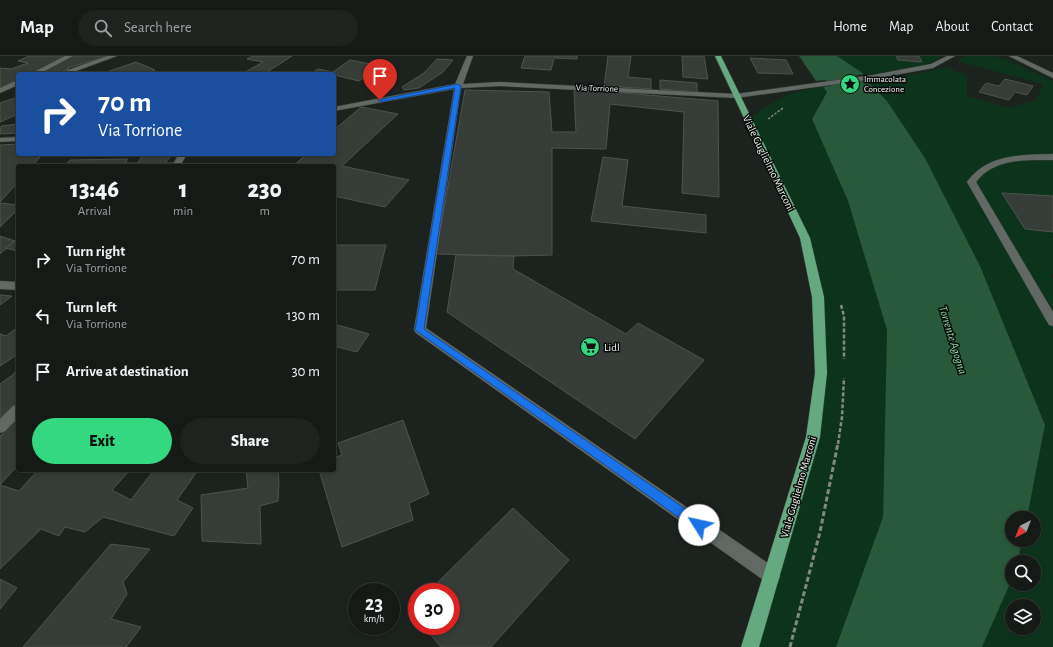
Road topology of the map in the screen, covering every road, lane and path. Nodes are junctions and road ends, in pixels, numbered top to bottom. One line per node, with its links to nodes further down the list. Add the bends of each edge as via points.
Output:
1 (70, 56): 9 (street)
2 (114, 56): 10 (street)
3 (470, 56): 13 (street)
4 (718, 56): 17 (main road, Viale Guglielmo Marconi)
5 (952, 56): 17 (street, Via Torrione, via 933,66 874,77)
6 (1012, 56): 8 (street)
7 (1004, 57): 8 (street)
8 (1038, 70): 11 (street)
9 (38, 72)
10 (67, 72)
11 (1053, 76)
12 (16, 83): 15 (street)
13 (458, 86): 17 (street, Via Torrione, via 500,84); 18 (street, Via Torrione); 27 (street, via 420,330)
14 (16, 89): 16 (street)
15 (0, 91)
16 (0, 94)
17 (736, 96): 27 (main road, Viale Guglielmo Marconi, via 805,238 818,297 821,373 813,437)
18 (336, 109)
19 (16, 139): 20 (street)
20 (0, 140)
21 (1053, 157): 24 (street, via 1000,162 980,171 971,182)
22 (0, 285): 23 (street)
23 (16, 286)
24 (1053, 322)
25 (16, 412): 26 (street)
26 (0, 427)
27 (772, 576): 28 (main road, Viale Guglielmo Marconi)
28 (750, 647)

